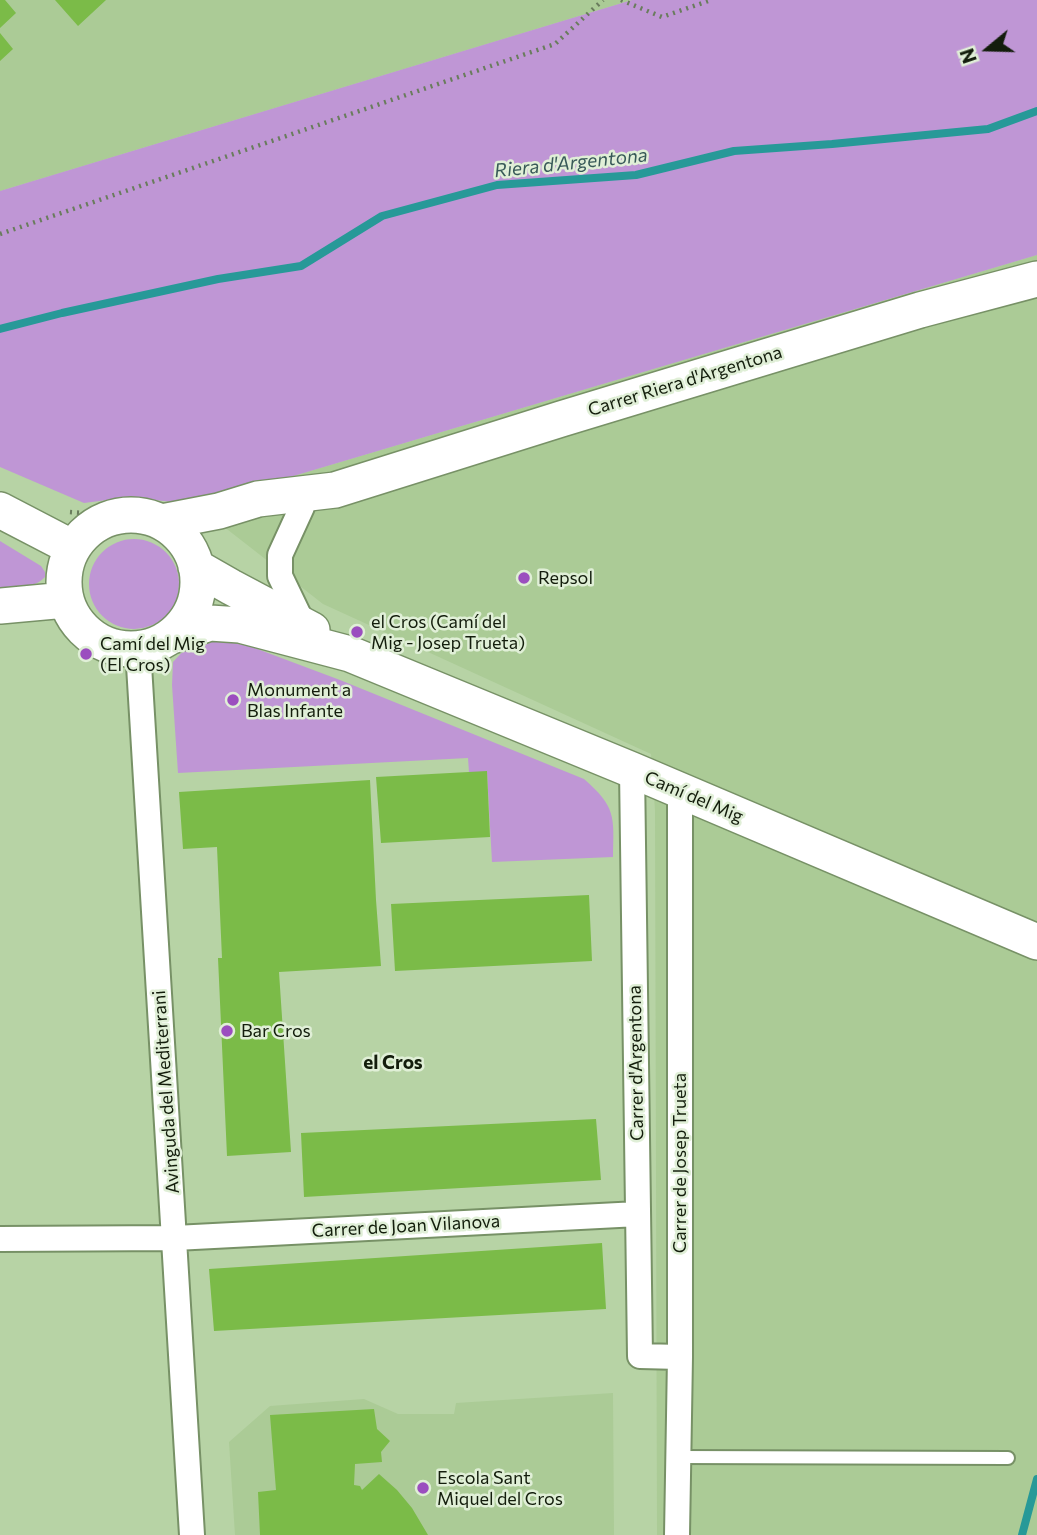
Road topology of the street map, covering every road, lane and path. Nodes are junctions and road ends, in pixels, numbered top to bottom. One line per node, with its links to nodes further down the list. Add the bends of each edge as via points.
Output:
1 (603, 0): 4 (path, via 555,44)
2 (621, 0): 3 (path, via 662,17)
3 (711, 0)
4 (0, 234)
5 (1037, 279): 6 (street, Carrer Riera d'Argentona, via 907,314)
6 (335, 490): 7 (street, Carrer Riera d'Argentona); 9 (street, Carrer Riera d'Argentona, via 258,499)
7 (302, 507): 11 (street, Carrer Riera d'Argentona, via 224,530); 14 (street, via 280,555 280,576)
8 (0, 510): 10 (street)
9 (162, 522): 10 (street, via 122,515 103,521); 11 (street, via 179,535)
10 (73, 548): 12 (street, via 64,574)
11 (194, 560): 14 (street, Camí del Mig, via 231,587); 15 (street, via 197,593 189,617)
12 (66, 600): 13 (street); 16 (street, via 83,630 97,640)
13 (0, 606)
14 (303, 624): 17 (street, Camí del Mig)
15 (172, 636): 16 (street); 17 (street, Camí del Mig, via 210,623 240,625)
16 (138, 649): 22 (street, Avinguda del Mediterrani)
17 (351, 654): 18 (street, Camí del Mig)
18 (632, 770): 19 (street, Camí del Mig); 21 (street, Carrer d'Argentona)
19 (680, 791): 20 (street, Camí del Mig); 24 (street, Carrer de Josep Trueta)
20 (1037, 942)
21 (638, 1214): 22 (street, Carrer de Joan Vilanova); 24 (street, Carrer d'Argentona, via 640,1356)
22 (175, 1238): 23 (street, Carrer de Joan Vilanova); 27 (street, Avinguda del Mediterrani)
23 (0, 1240)
24 (680, 1357): 25 (street, Carrer de Josep Trueta)
25 (678, 1457): 26 (lane); 28 (street, Carrer de Josep Trueta)
26 (1008, 1458)
27 (192, 1535)
28 (677, 1535)

